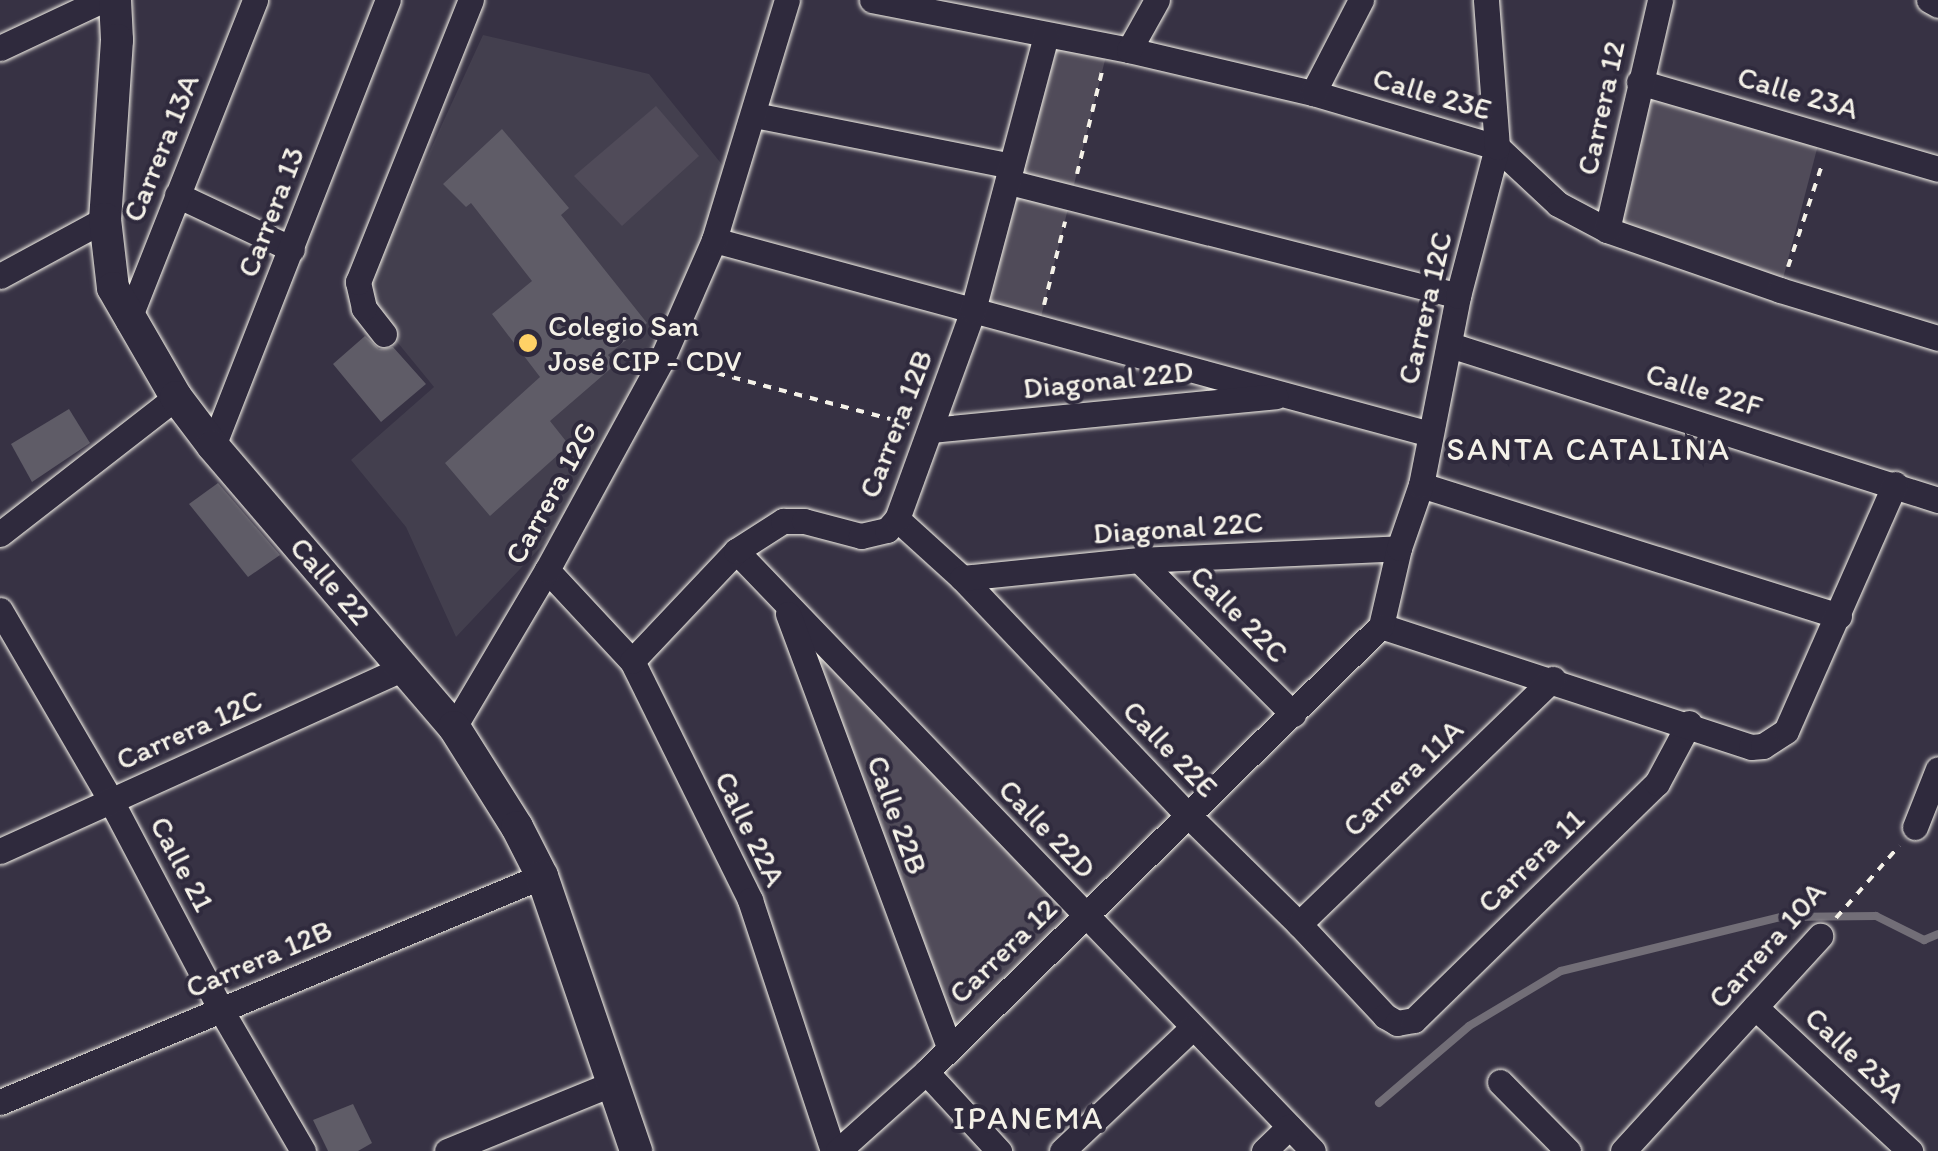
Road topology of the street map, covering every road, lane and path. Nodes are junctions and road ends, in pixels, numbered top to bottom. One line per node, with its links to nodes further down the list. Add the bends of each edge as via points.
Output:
1 (102, 0): 16 (street)
2 (115, 0): 26 (street, Calle 22)
3 (255, 0): 25 (street, Carrera 13A)
4 (388, 0): 29 (street, Carrera 13)
5 (471, 0): 35 (street, via 358,282 364,308)
6 (787, 0): 20 (street, Carrera 12G)
7 (872, 0): 14 (street, Calle 23E)
8 (1158, 0): 17 (street)
9 (1362, 0): 19 (street)
10 (1486, 0): 22 (street, Carrera 12C)
11 (1660, 0): 18 (street, Carrera 12)
12 (1929, 0): 13 (street)
13 (1938, 5)
14 (956, 8): 15 (street, Calle 23E)
15 (1046, 36): 17 (street, Calle 23E); 24 (street, Carrera 12B)
16 (0, 48)
17 (1130, 50): 19 (street, Calle 23E)
18 (1639, 82): 21 (street, Calle 23A); 27 (street, Carrera 12)
19 (1313, 93): 22 (street, Calle 23E)
20 (754, 115): 24 (street); 28 (street, Carrera 12G)
21 (1831, 136): 23 (street, Calle 23A); 31 (path)
22 (1497, 147): 27 (street, Calle 23E, via 1558,204); 32 (street, Carrera 12C)
23 (1938, 169)
24 (1010, 174): 32 (street); 33 (street, Carrera 12B)
25 (176, 195): 29 (street); 34 (street, Carrera 13A)
26 (105, 219): 30 (street, Carrera 13A); 34 (street, Calle 22, via 113,288)
27 (1607, 230): 31 (street, Calle 23E)
28 (714, 240): 33 (street); 38 (street, Carrera 12G)
29 (292, 249): 43 (street, Carrera 13)
30 (0, 276)
31 (1780, 290): 36 (street, Calle 23E)
32 (1458, 296): 37 (street, Carrera 12C)
33 (973, 310): 39 (street); 41 (street, Carrera 12B)
34 (128, 320): 40 (street, Calle 22)
35 (384, 334)
36 (1938, 338)
37 (1450, 345): 42 (street, Carrera 12C); 44 (street, Calle 22F)
38 (662, 359): 41 (path); 52 (street, Carrera 12G)
39 (1290, 395): 41 (street, Diagonal 22D); 42 (street)
40 (176, 396): 43 (street, Calle 22); 48 (street)
41 (931, 430): 47 (street, Carrera 12B)
42 (1430, 434): 45 (street, Carrera 12C)
43 (213, 446): 59 (street, Calle 22)
44 (1895, 484): 46 (street, Calle 22F); 56 (street)
45 (1421, 485): 49 (street, Carrera 12C); 56 (street)
46 (1938, 500)
47 (897, 519): 50 (street, Carrera 12B, via 887,530 861,536 783,520); 53 (street, Calle 22E)
48 (0, 534)
49 (1399, 548): 51 (street, Diagonal 22C); 57 (street, Carrera 12C)
50 (736, 552): 54 (street, Calle 22D); 58 (street, Carrera 12B)
51 (1139, 560): 53 (street, Diagonal 22C); 61 (street, Calle 22C)
52 (547, 570): 58 (street, Calle 22A); 63 (street, Carrera 12G)
53 (962, 578): 66 (street, Calle 22E)
54 (785, 605): 70 (street, Calle 22D); 77 (street, Calle 22B)
55 (0, 610): 65 (street, Calle 21)
56 (1840, 616): 62 (street, via 1786,731 1774,741 1751,747)
57 (1381, 626): 60 (street); 61 (street, Carrera 12)
58 (632, 661): 86 (street, Calle 22A, via 750,900)
59 (405, 667): 63 (street, Calle 22); 65 (street, Carrera 12C)
60 (1553, 680): 62 (street); 71 (street, Carrera 11A)
61 (1292, 714): 66 (street, Carrera 12)
62 (1690, 723): 75 (street, Carrera 11, via 1657,783 1414,1020)
63 (454, 727): 69 (street, Calle 22)
64 (1938, 769): 67 (street)
65 (111, 800): 68 (street, Carrera 12C); 74 (street, Calle 21)
66 (1188, 816): 70 (street, Carrera 12); 71 (street, Calle 22E)
67 (1915, 827): 72 (path, Carrera 10A)
68 (0, 851)
69 (542, 876): 74 (street, Carrera 12B); 80 (street, Calle 22)
70 (1086, 916): 76 (street, Calle 22D); 77 (street, Carrera 12)
71 (1299, 924): 75 (street, Calle 22E)
72 (1820, 936): 73 (street, Carrera 10A)
73 (1756, 1007): 92 (street, Carrera 10A); 93 (street, Calle 23A)
74 (221, 1010): 81 (street, Carrera 12B); 83 (street, Calle 21)
75 (1397, 1023)
76 (1192, 1027): 82 (street, Calle 22D); 88 (street)
77 (949, 1048): 78 (street, Carrera 12)
78 (926, 1072): 86 (street, Carrera 12); 87 (street)
79 (1500, 1082): 91 (street)
80 (614, 1083): 84 (street); 85 (street, Calle 22)
81 (0, 1102)
82 (1289, 1127): 89 (street); 90 (street, Calle 22D)
83 (302, 1151)
84 (447, 1151)
85 (636, 1151)
86 (836, 1151)
87 (999, 1151)
88 (1062, 1151)
89 (1264, 1151)
90 (1313, 1151)
91 (1568, 1151)
92 (1623, 1151)
93 (1910, 1151)

